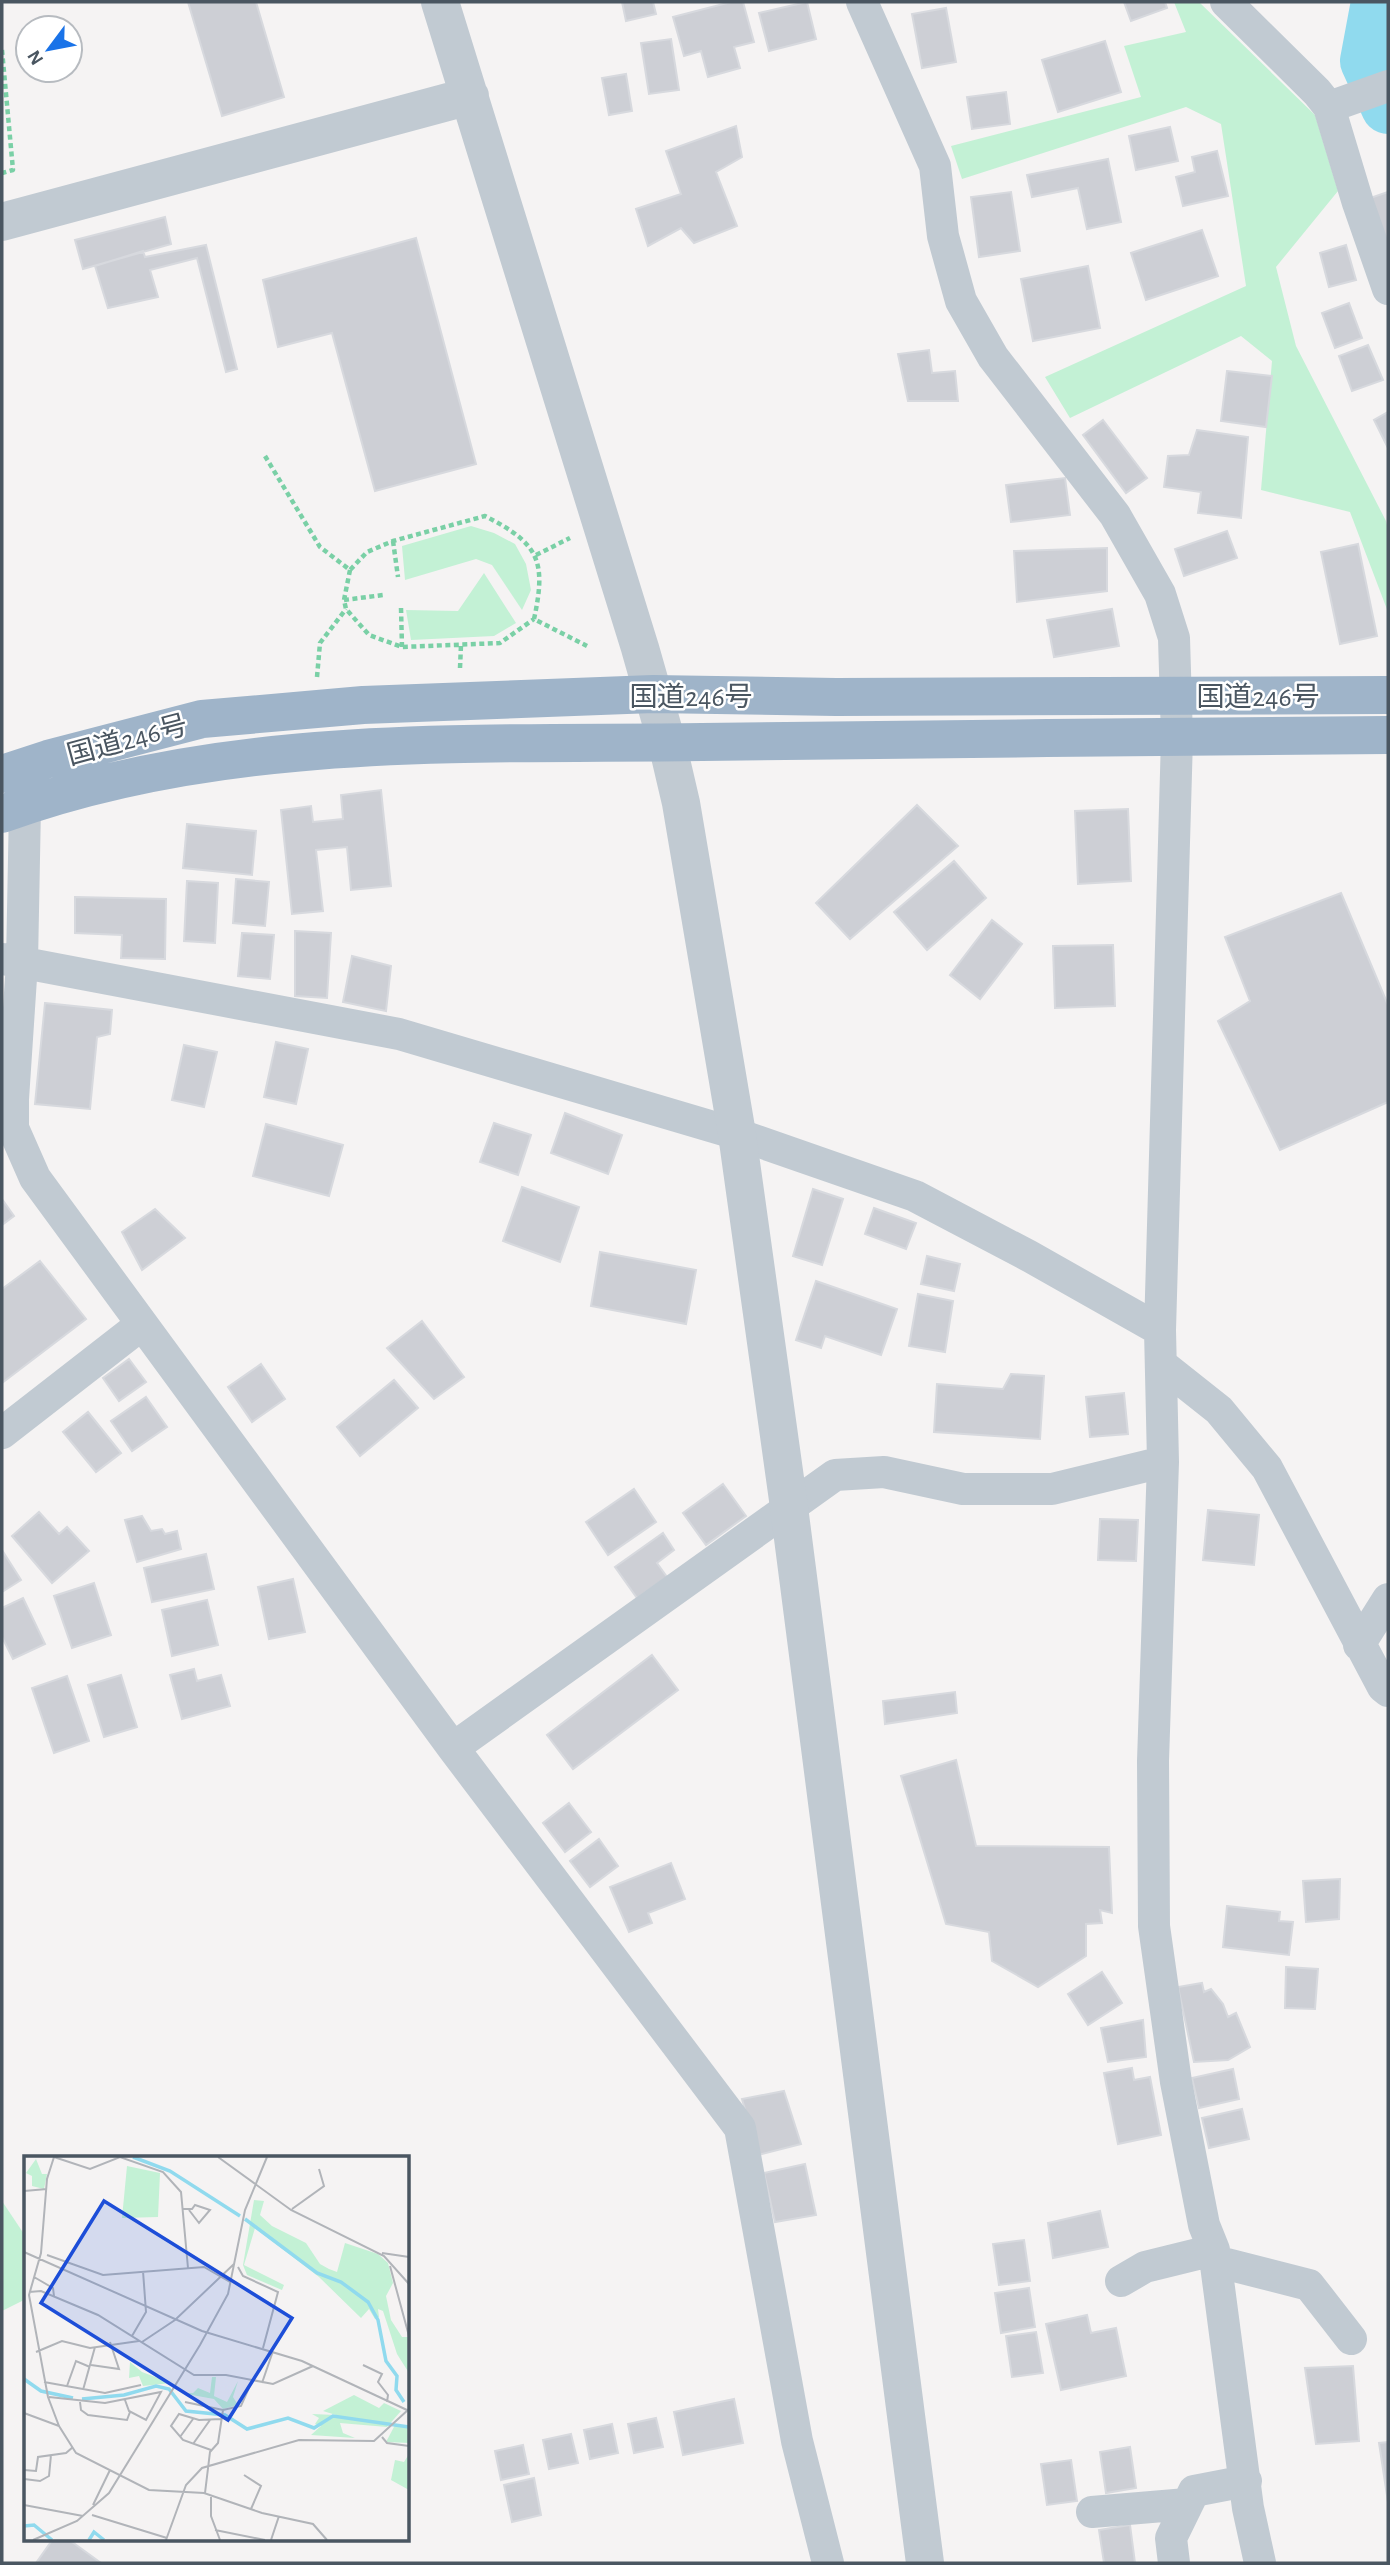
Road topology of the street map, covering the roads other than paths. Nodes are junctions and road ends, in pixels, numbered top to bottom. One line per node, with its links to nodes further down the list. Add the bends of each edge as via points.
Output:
1 (440, 2): 5 (street)
2 (862, 2): 11 (street, via 935,166 943,236 961,300 993,357 1115,515 1146,568 1174,638)
3 (1226, 2): 6 (street)
4 (1388, 86): 6 (street)
5 (470, 96): 7 (street); 9 (street)
6 (1334, 105): 8 (street, via 1357,203)
7 (2, 222)
8 (1388, 289)
9 (653, 694): 11 (highway, 国道246号); 14 (street); 15 (highway, 国道246号, via 363,705 202,719)
10 (1382, 695): 11 (highway, 国道246号)
11 (1176, 697): 13 (street)
12 (1376, 735): 13 (highway, 国道246号)
13 (1177, 738): 14 (highway, 国道246号); 20 (street)
14 (667, 743): 16 (highway, 国道246号, via 378,746 238,759 149,773); 18 (street)
15 (2, 775)
16 (13, 810): 17 (street)
17 (12, 961): 18 (street, via 399,1034); 19 (street, via 13,1128 35,1178)
18 (737, 1134): 20 (street, via 915,1196); 24 (street)
19 (141, 1325): 22 (street); 28 (street)
20 (1160, 1330): 21 (street)
21 (1161, 1364): 23 (street); 26 (street, via 1219,1410 1267,1468)
22 (2, 1433)
23 (1163, 1462): 24 (street, via 1052,1489 963,1489 884,1472 835,1475); 29 (street, via 1153,1761 1153,1926 1176,2082 1204,2225)
24 (789, 1507): 28 (street); 36 (street)
25 (1388, 1599): 26 (street)
26 (1359, 1645): 27 (street)
27 (1388, 1691)
28 (453, 1748): 35 (street, via 740,2128 797,2441)
29 (1215, 2256): 30 (street, via 1145,2267); 31 (street, via 1309,2285); 32 (street)
30 (1121, 2281)
31 (1351, 2339)
32 (1246, 2481): 33 (street, via 1194,2491); 38 (street)
33 (1187, 2504): 34 (street); 37 (street, via 1171,2538)
34 (1092, 2512)
35 (828, 2563)
36 (925, 2563)
37 (1174, 2563)
38 (1260, 2563)

